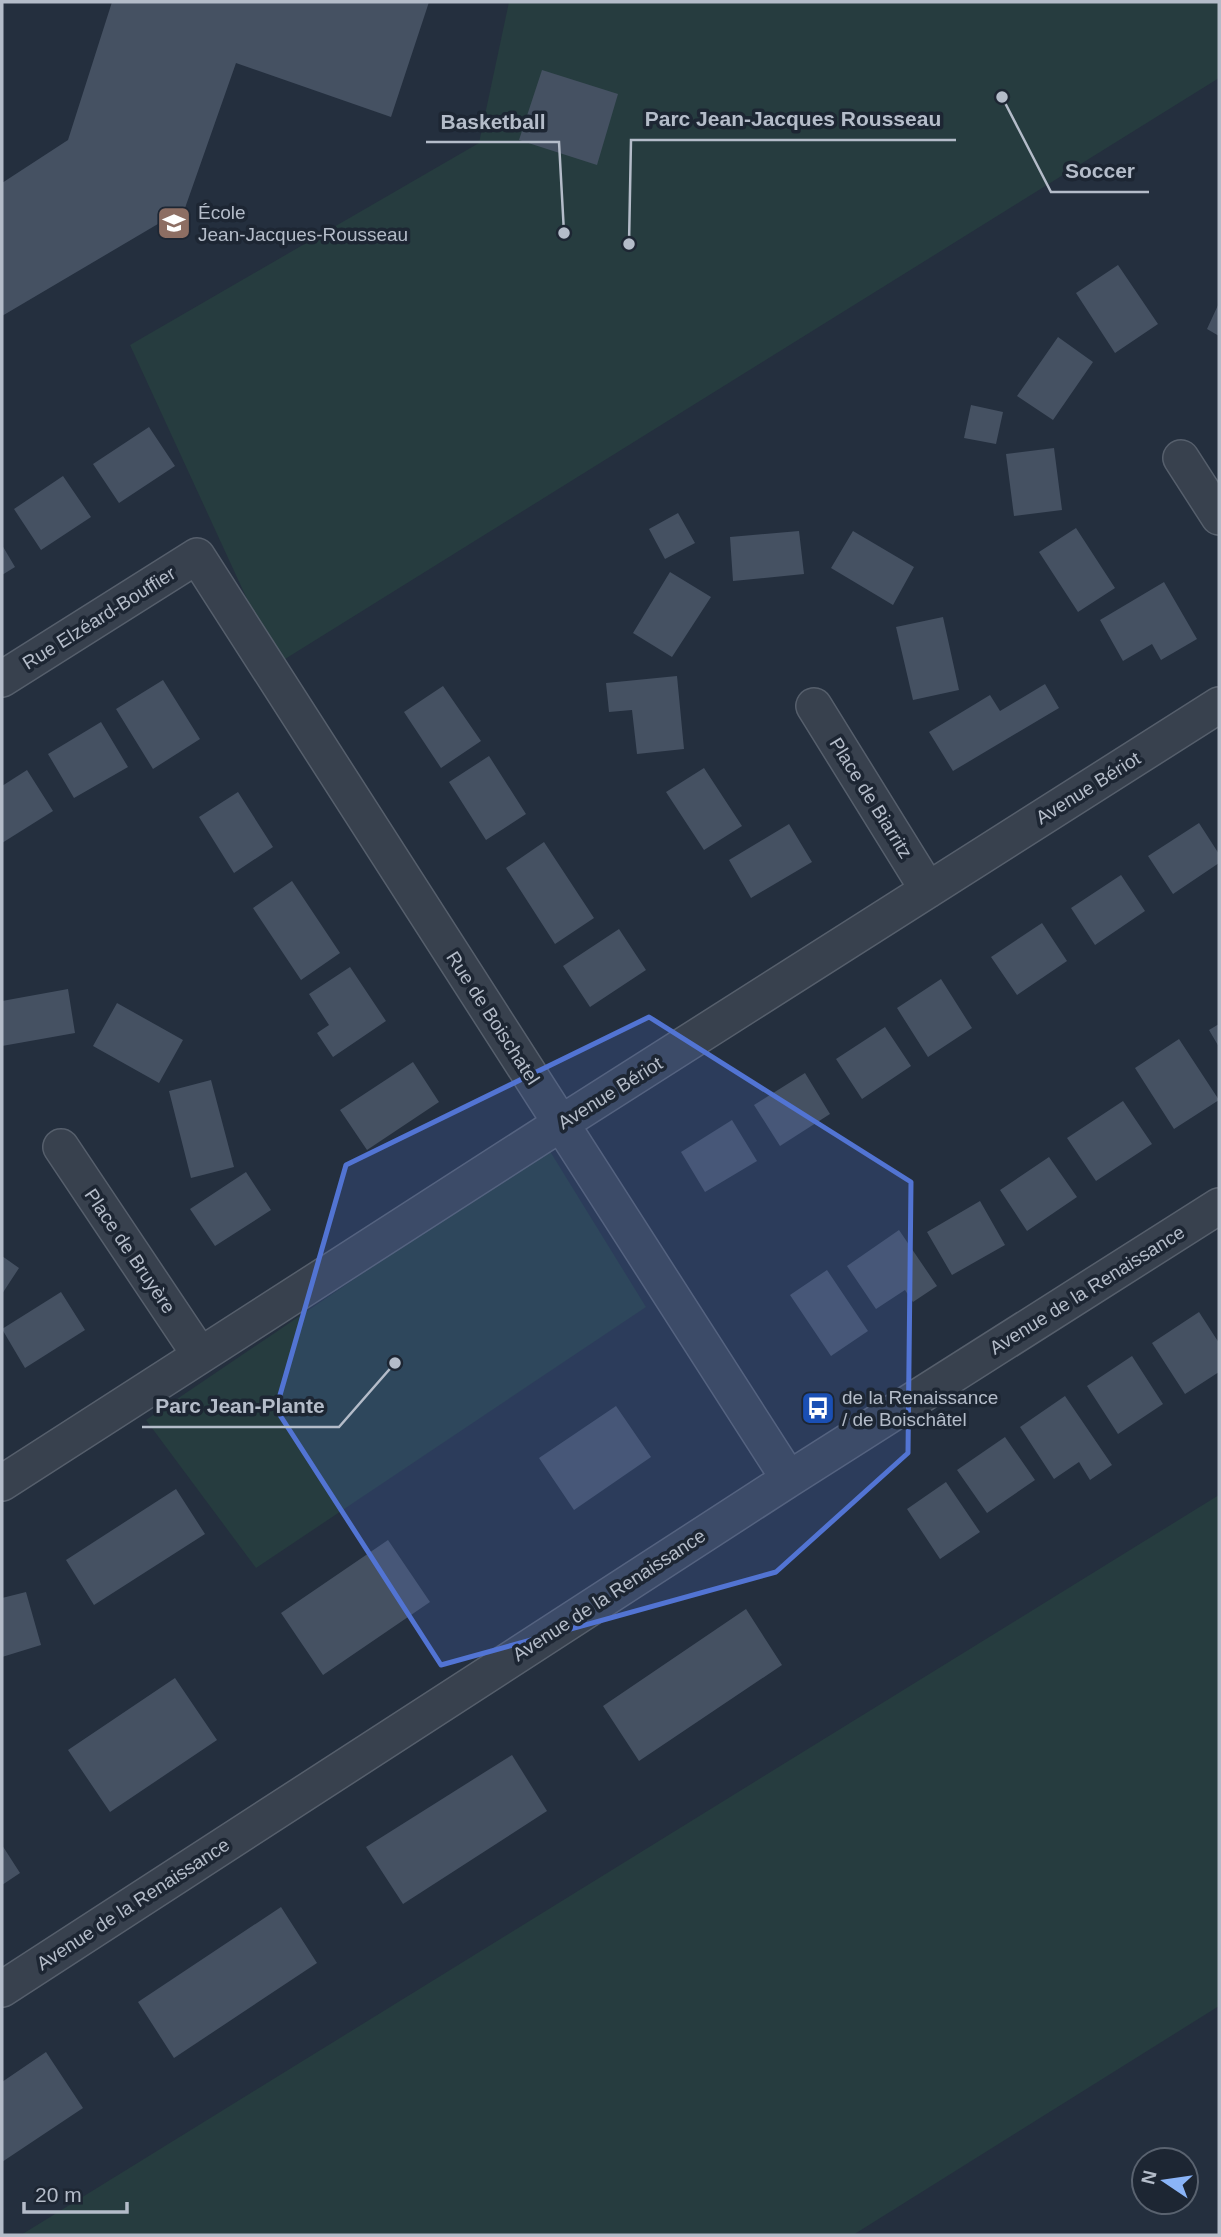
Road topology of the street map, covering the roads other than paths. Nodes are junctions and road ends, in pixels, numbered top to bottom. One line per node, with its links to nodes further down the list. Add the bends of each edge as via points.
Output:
1 (1181, 458): 2 (street)
2 (1219, 517)
3 (197, 556): 4 (street, Rue Elzéard-Bouffier); 8 (street, Rue de Boischatel)
4 (2, 679)
5 (1219, 705): 7 (street, Avenue Bériot)
6 (814, 706): 7 (street, Place de Biarritz)
7 (928, 890): 8 (street, Avenue Bériot)
8 (561, 1124): 11 (street, Avenue Bériot); 12 (street, Rue de Boischatel)
9 (61, 1147): 11 (street, Place de Bruyère)
10 (1219, 1206): 12 (street, Avenue de la Renaissance)
11 (200, 1355): 13 (street, Avenue Bériot)
12 (789, 1479): 14 (street, Avenue de la Renaissance)
13 (2, 1483)
14 (2, 1989)

